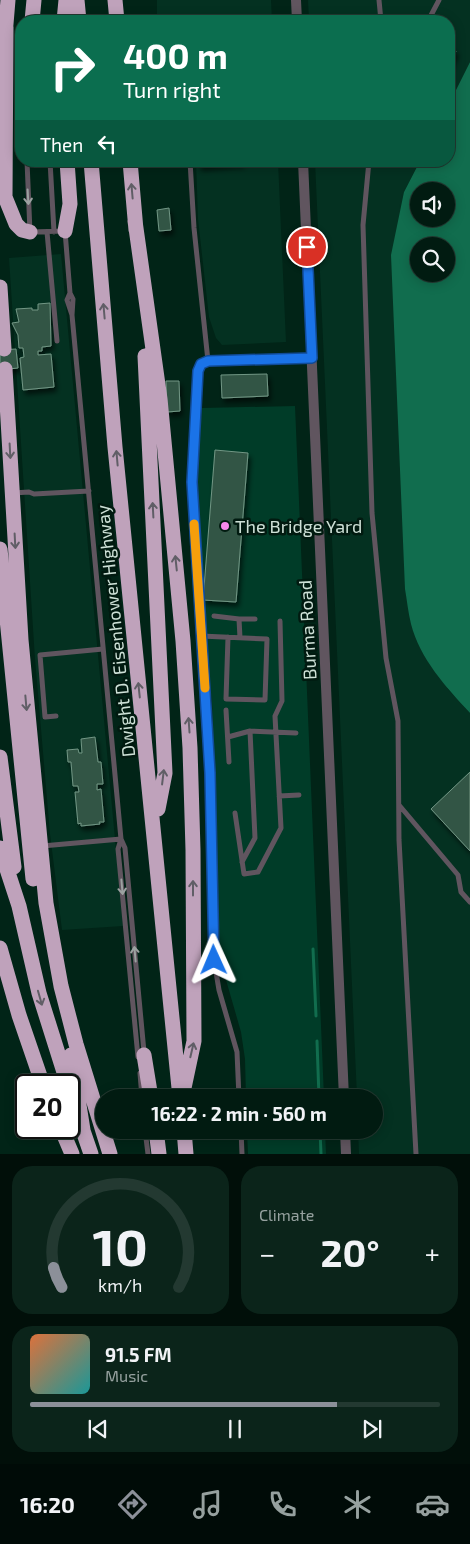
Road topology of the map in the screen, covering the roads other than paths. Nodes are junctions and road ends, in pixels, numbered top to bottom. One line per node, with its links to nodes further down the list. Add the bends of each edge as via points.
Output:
1 (8, 0): 16 (highway)
2 (34, 0): 9 (highway)
3 (66, 0): 10 (highway)
4 (77, 0): 11 (highway)
5 (115, 0): 12 (highway)
6 (296, 0): 13 (street)
7 (379, 0): 14 (lane)
8 (438, 0): 15 (lane)
9 (33, 15)
10 (65, 15)
11 (78, 15)
12 (116, 15)
13 (297, 15)
14 (380, 15)
15 (431, 15)
16 (6, 27): 17 (highway); 28 (highway, via 5,197 16,224)
17 (0, 96)
18 (26, 167): 28 (lane, one-way to 28)
19 (51, 167): 27 (lane)
20 (67, 167): 27 (highway, via 70,204)
21 (92, 167): 59 (highway, Dwight D. Eisenhower Highway, one-way to 21, via 122,516)
22 (130, 167): 26 (highway, one-way to 22)
23 (190, 167): 34 (lane)
24 (303, 167): 33 (street, Burma Road)
25 (368, 167): 57 (lane, via 364,225 372,513 386,658 398,722)
26 (135, 222): 59 (highway, one-way to 26, via 165,773 144,315); 75 (highway, one-way to 26, via 194,1041 190,738 160,399)
27 (59, 231): 29 (lane); 36 (lane, via 73,299)
28 (30, 232): 29 (lane)
29 (47, 232): 31 (lane)
30 (0, 287): 32 (highway)
31 (56, 341)
32 (4, 350)
33 (312, 358): 34 (lane); 77 (street, Burma Road)
34 (208, 361): 43 (lane, via 201,364 198,371 192,482)
35 (5, 369): 37 (highway, one-way to 37)
36 (89, 491): 37 (lane); 46 (lane)
37 (13, 492): 61 (highway, one-way to 61, via 20,626)
38 (0, 549): 79 (highway, via 35,891 44,947 71,1055)
39 (214, 616): 40 (lane)
40 (239, 619): 41 (lane); 45 (lane)
41 (255, 620)
42 (280, 621): 50 (lane, via 282,701 275,716)
43 (201, 636): 44 (lane); 76 (lane, via 210,773 214,960 237,1052)
44 (228, 637): 45 (lane); 45 (lane, via 226,699 265,700 267,639)
45 (240, 638)
46 (103, 649): 48 (lane, via 40,654 45,717); 60 (lane)
47 (226, 710): 52 (lane)
48 (56, 716)
49 (250, 731): 50 (lane); 52 (lane); 63 (lane, via 255,838)
50 (276, 732): 51 (lane); 56 (lane)
51 (296, 732)
52 (228, 737): 54 (lane)
53 (0, 757): 65 (highway)
54 (230, 762)
55 (299, 795): 56 (lane)
56 (279, 796): 63 (lane, via 281,828 258,872 244,874)
57 (399, 804): 64 (lane, via 458,875 461,892); 98 (lane)
58 (235, 813): 63 (lane)
59 (155, 825): 74 (highway, Dwight D. Eisenhower Highway)
60 (121, 839): 61 (lane); 68 (lane, one-way to 60, via 125,848); 72 (lane, one-way to 72, via 118,849)
61 (40, 846): 91 (highway, via 46,903 61,986)
62 (0, 848): 65 (highway)
63 (242, 863)
64 (470, 902)
65 (21, 918): 71 (highway, one-way to 71, via 39,993)
66 (0, 948): 70 (highway)
67 (0, 975): 69 (highway)
68 (144, 1055): 73 (highway)
69 (32, 1074)
70 (40, 1074)
71 (64, 1074)
72 (141, 1089)
73 (149, 1089)
74 (180, 1089)
75 (183, 1089)
76 (239, 1089)
77 (344, 1089)
78 (80, 1121): 79 (highway)
79 (83, 1130): 90 (highway)
80 (56, 1139): 88 (highway)
81 (66, 1139): 89 (highway)
82 (146, 1139): 92 (lane)
83 (154, 1139): 93 (lane)
84 (156, 1139): 94 (highway)
85 (185, 1139): 95 (highway)
86 (241, 1139): 96 (lane)
87 (345, 1139): 97 (street)
88 (62, 1154)
89 (72, 1154)
90 (91, 1154)
91 (110, 1154)
92 (148, 1154)
93 (155, 1154)
94 (159, 1154)
95 (186, 1154)
96 (242, 1154)
97 (346, 1154)
98 (416, 1154)

